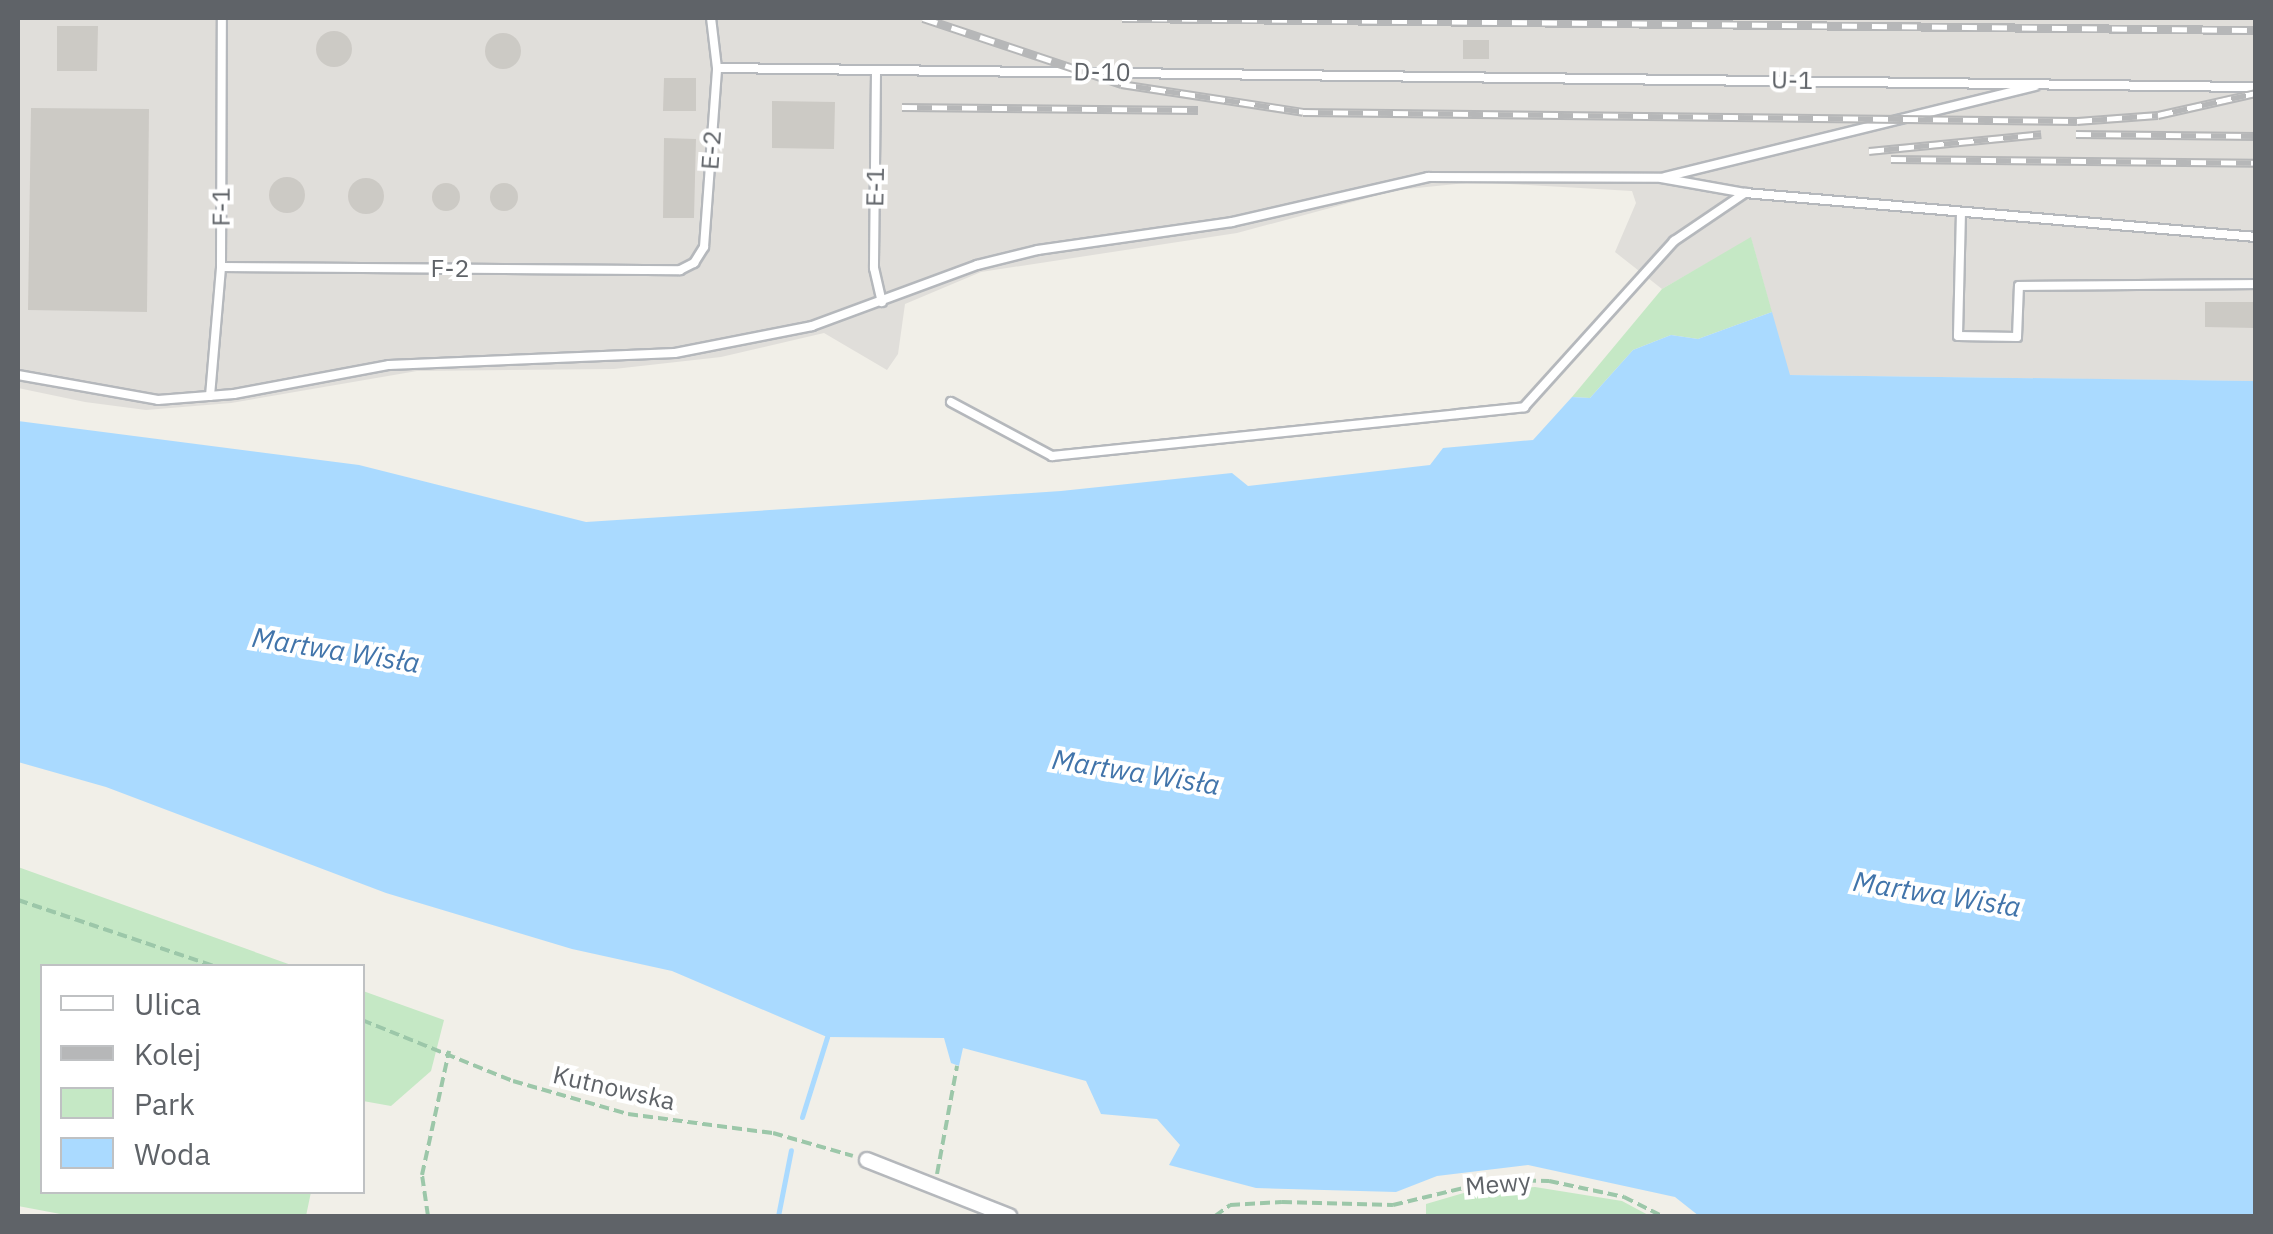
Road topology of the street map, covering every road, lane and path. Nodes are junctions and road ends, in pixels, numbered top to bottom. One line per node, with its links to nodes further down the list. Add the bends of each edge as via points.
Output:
1 (222, 18): 12 (lane, F-1)
2 (711, 18): 3 (lane, E-2)
3 (717, 68): 4 (lane, D-10); 13 (lane, E-2, via 704,247 694,264)
4 (876, 72): 5 (lane, D-10); 15 (lane, E-1, via 874,268)
5 (1328, 74): 6 (lane, U-1)
6 (2047, 83): 7 (lane, U-1); 8 (lane)
7 (2256, 87)
8 (1660, 178): 9 (lane); 15 (lane, via 1428,177 1232,222 1038,250 977,265)
9 (1745, 193): 10 (lane); 18 (lane, via 1674,241 1524,407 1052,456)
10 (1961, 212): 11 (lane); 14 (lane, via 1958,336 2018,338 2018,286)
11 (2256, 237)
12 (221, 266): 13 (lane, F-2); 17 (lane, F-1)
13 (680, 270)
14 (2256, 284)
15 (882, 302): 17 (lane, via 812,326 675,353 389,365)
16 (18, 376): 17 (lane, via 121,398)
17 (210, 396)
18 (950, 402)
19 (18, 900): 20 (path)
20 (208, 964)
21 (365, 1021): 22 (path, Kutnowska)
22 (449, 1051): 24 (path, Kutnowska, via 514,1081 628,1114 773,1133); 26 (path, via 422,1175)
23 (957, 1066): 25 (path)
24 (867, 1160): 25 (street)
25 (934, 1188): 27 (street)
26 (428, 1216)
27 (1009, 1216)
28 (1214, 1216): 29 (path, Mewy, via 1230,1205 1394,1204 1496,1180 1549,1181 1624,1197)
29 (1662, 1216)

